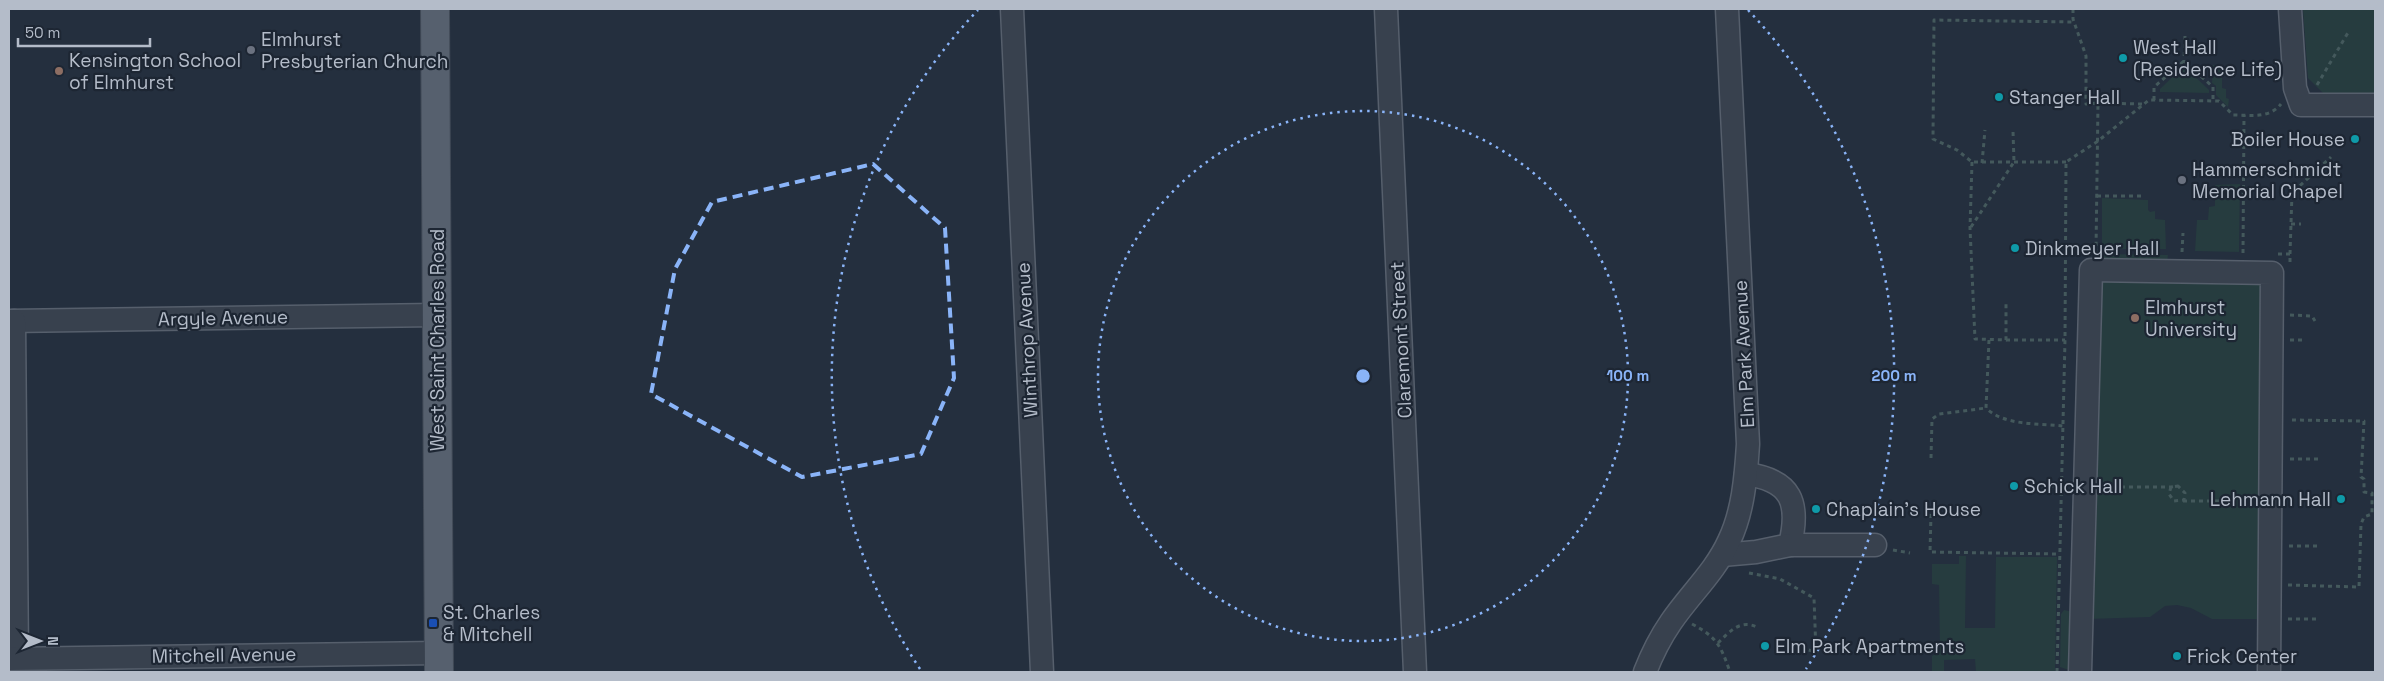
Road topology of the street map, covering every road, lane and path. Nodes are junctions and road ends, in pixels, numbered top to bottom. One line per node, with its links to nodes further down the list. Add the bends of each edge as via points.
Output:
1 (435, 9): 39 (main road, West Saint Charles Road)
2 (1012, 9): 78 (street, Winthrop Avenue)
3 (1386, 9): 79 (street, Claremont Street)
4 (1727, 9): 54 (street, Elm Park Avenue, via 1748,444)
5 (2073, 9): 7 (path)
6 (2290, 9): 12 (street, via 2295,88)
7 (2074, 22): 14 (path, via 2086,56 2086,104); 22 (path, via 1934,20 1933,139 1957,150)
8 (2349, 31): 12 (path, via 2328,68)
9 (2185, 36): 10 (path)
10 (2184, 61): 11 (path, via 2154,88); 13 (path, via 2213,87)
11 (2154, 100): 13 (path); 15 (path)
12 (2292, 100): 16 (street); 17 (path, via 2281,103 2275,111 2262,116)
13 (2213, 101): 17 (path, via 2219,101 2233,115)
14 (2098, 103): 15 (path); 20 (path)
15 (2142, 104): 20 (path)
16 (2375, 105)
17 (2244, 115): 36 (path)
18 (1985, 130): 25 (path)
19 (2012, 131): 23 (path)
20 (2098, 141): 24 (path); 26 (path)
21 (2331, 157): 28 (path, via 2292,193)
22 (1972, 162): 25 (path); 30 (path)
23 (2014, 162): 24 (path); 25 (path); 30 (path)
24 (2066, 162): 33 (path)
25 (1982, 163)
26 (2097, 196): 27 (path); 34 (path)
27 (2142, 196)
28 (2291, 224): 29 (path); 37 (path)
29 (2301, 224)
30 (1970, 228): 43 (path, via 1975,339)
31 (2183, 233): 35 (path)
32 (2058, 250): 33 (path)
33 (2066, 250): 45 (path)
34 (2096, 250)
35 (2182, 252)
36 (2243, 253)
37 (2290, 254)
38 (2006, 301): 44 (path)
39 (437, 315): 41 (street, Argyle Avenue); 76 (main road, West Saint Charles Road)
40 (2289, 315): 42 (path, via 2312,316)
41 (11, 321): 75 (street)
42 (2315, 321)
43 (1989, 340): 44 (path); 48 (path)
44 (2006, 340): 45 (path)
45 (2065, 340): 50 (path)
46 (2289, 340): 47 (path)
47 (2304, 340)
48 (1986, 408): 50 (path, via 2003,420); 51 (path, via 1939,414 1932,419)
49 (2289, 420): 66 (path, via 2364,421 2361,477 2364,479 2364,492 2372,493 2373,504 2372,514 2364,517 2361,524 2359,587)
50 (2063, 426): 64 (path)
51 (1932, 458)
52 (2288, 459): 53 (path)
53 (2320, 459)
54 (1746, 474): 59 (street, via 1772,481 1791,498 1795,513); 63 (street, Elm Park Avenue, via 1736,525)
55 (2184, 500): 55 (path, via 2174,501 2169,490 2174,486 2181,487 2185,493); 56 (path)
56 (2270, 502): 57 (path); 82 (street, via 2272,273 2091,270); 83 (street)
57 (2311, 502)
58 (1931, 514): 64 (path, via 1930,552)
59 (1790, 545): 60 (street); 63 (street)
60 (1875, 545)
61 (2289, 546): 62 (path)
62 (2317, 546)
63 (1722, 554): 80 (street, Elm Park Avenue, via 1663,634)
64 (2060, 554): 81 (path)
65 (1742, 570): 74 (path, via 1780,579 1814,598 1816,652)
66 (2288, 585)
67 (1698, 617): 70 (path)
68 (2288, 619): 69 (path)
69 (2316, 619)
70 (1692, 624): 72 (path); 73 (path)
71 (1757, 627): 73 (path, via 1743,624 1729,631)
72 (1686, 632)
73 (1718, 643): 77 (path)
74 (1787, 644)
75 (13, 658): 76 (street, Mitchell Avenue)
76 (439, 662)
77 (1729, 669)
78 (1042, 672)
79 (1415, 672)
80 (1645, 672)
81 (2057, 672)
82 (2080, 672)
83 (2269, 672)

